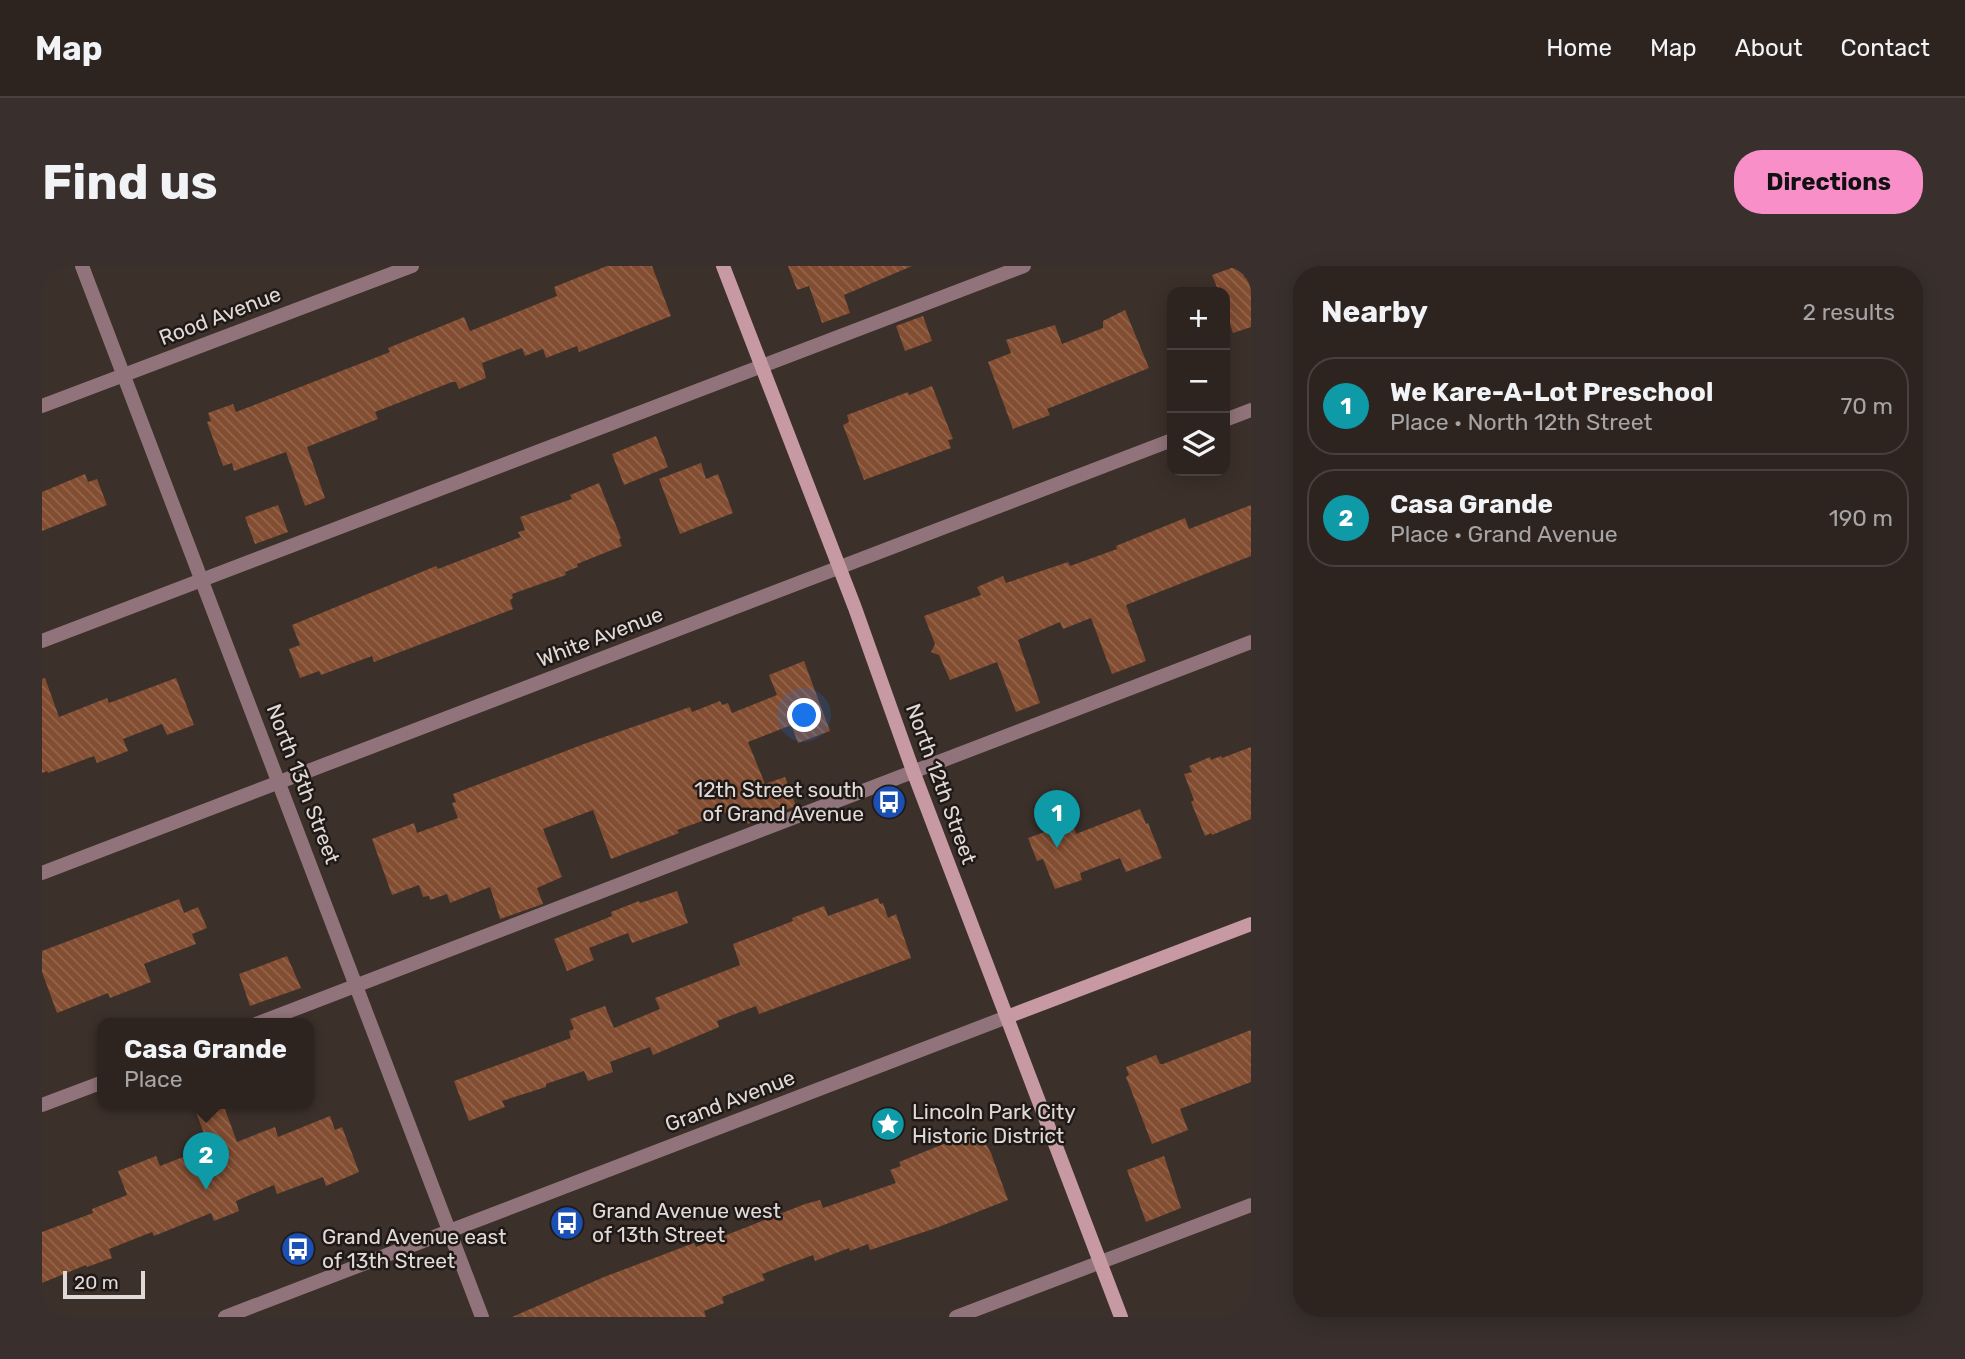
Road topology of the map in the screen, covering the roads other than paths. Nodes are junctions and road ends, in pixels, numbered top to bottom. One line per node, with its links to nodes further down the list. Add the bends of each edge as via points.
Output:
1 (82, 266): 6 (street, North 13th Street)
2 (412, 266): 6 (street, Rood Avenue)
3 (723, 266): 5 (main road, North 12th Street)
4 (1024, 266): 5 (street)
5 (762, 366): 11 (main road, North 12th Street); 12 (street)
6 (124, 375): 7 (street, Rood Avenue); 12 (street, North 13th Street)
7 (42, 406)
8 (1251, 410): 9 (street)
9 (1230, 418)
10 (1167, 442): 11 (street, White Avenue)
11 (839, 567): 15 (main road, North 12th Street); 16 (street, White Avenue)
12 (202, 580): 13 (street); 16 (street, North 13th Street)
13 (42, 641)
14 (1251, 642): 15 (street)
15 (913, 771): 19 (street); 20 (main road, North 12th Street)
16 (279, 782): 17 (street, White Avenue); 19 (street, North 13th Street)
17 (42, 873)
18 (1251, 925): 20 (main road, Grand Avenue)
19 (356, 985): 21 (street); 25 (street, North 13th Street)
20 (1007, 1017): 25 (street, Grand Avenue); 26 (main road, North 12th Street)
21 (271, 1018)
22 (97, 1084): 23 (street)
23 (42, 1105)
24 (1251, 1205): 26 (street)
25 (449, 1231): 27 (street, Grand Avenue); 28 (street, North 13th Street)
26 (1100, 1262): 29 (street); 30 (main road, North 12th Street)
27 (225, 1317)
28 (482, 1317)
29 (956, 1317)
30 (1121, 1317)

